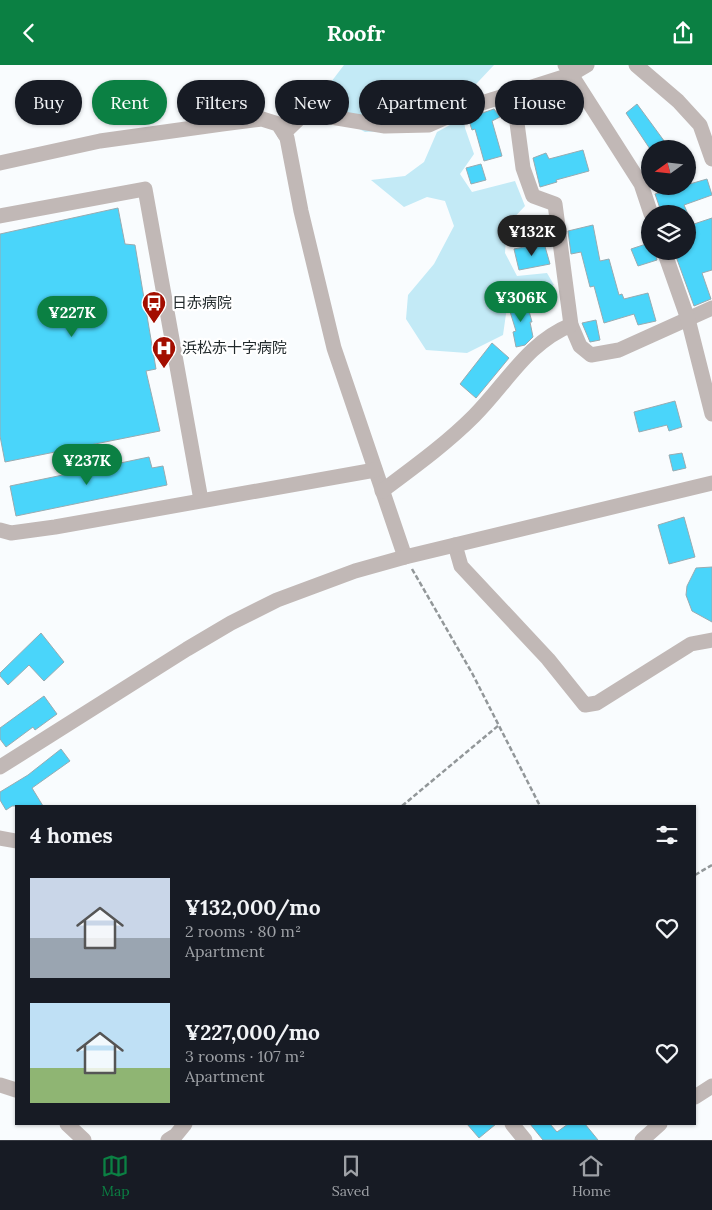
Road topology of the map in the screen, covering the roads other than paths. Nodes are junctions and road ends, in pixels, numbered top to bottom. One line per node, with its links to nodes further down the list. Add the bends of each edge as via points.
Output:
1 (587, 65): 3 (street)
2 (636, 65): 8 (street, via 700,125)
3 (568, 70): 4 (street); 10 (street, via 641,184)
4 (544, 80)
5 (495, 99): 7 (street, via 429,125 385,126 330,117 311,107)
6 (517, 125): 15 (street, via 523,168 532,196 555,205)
7 (286, 136): 9 (street, via 278,125 262,119 100,141); 17 (street, via 300,211 334,348)
8 (712, 159)
9 (0, 163)
10 (648, 205)
11 (0, 216): 20 (street, via 145,189)
12 (667, 260): 14 (street)
13 (712, 308): 14 (street)
14 (688, 319): 15 (street, via 619,350 600,355 592,355 580,346); 16 (street)
15 (571, 325): 19 (street, via 531,349 476,414 451,438)
16 (712, 414)
17 (375, 470): 19 (street); 20 (street)
18 (712, 483): 22 (street)
19 (382, 491): 23 (street)
20 (201, 500): 21 (street, via 54,527 11,533)
21 (0, 530)
22 (455, 545): 23 (street); 24 (street, via 460,566 548,659 585,705 597,703 691,644)
23 (404, 557): 25 (street, via 277,600 232,623)
24 (712, 640)
25 (0, 767)
26 (0, 838): 27 (street)
27 (15, 841)
28 (0, 1085): 30 (street)
29 (712, 1086): 31 (street)
30 (15, 1091)
31 (696, 1096)
32 (69, 1125): 36 (street)
33 (184, 1125): 37 (street)
34 (513, 1125): 38 (street)
35 (659, 1125): 39 (street)
36 (84, 1140)
37 (168, 1140)
38 (525, 1140)
39 (642, 1140)

